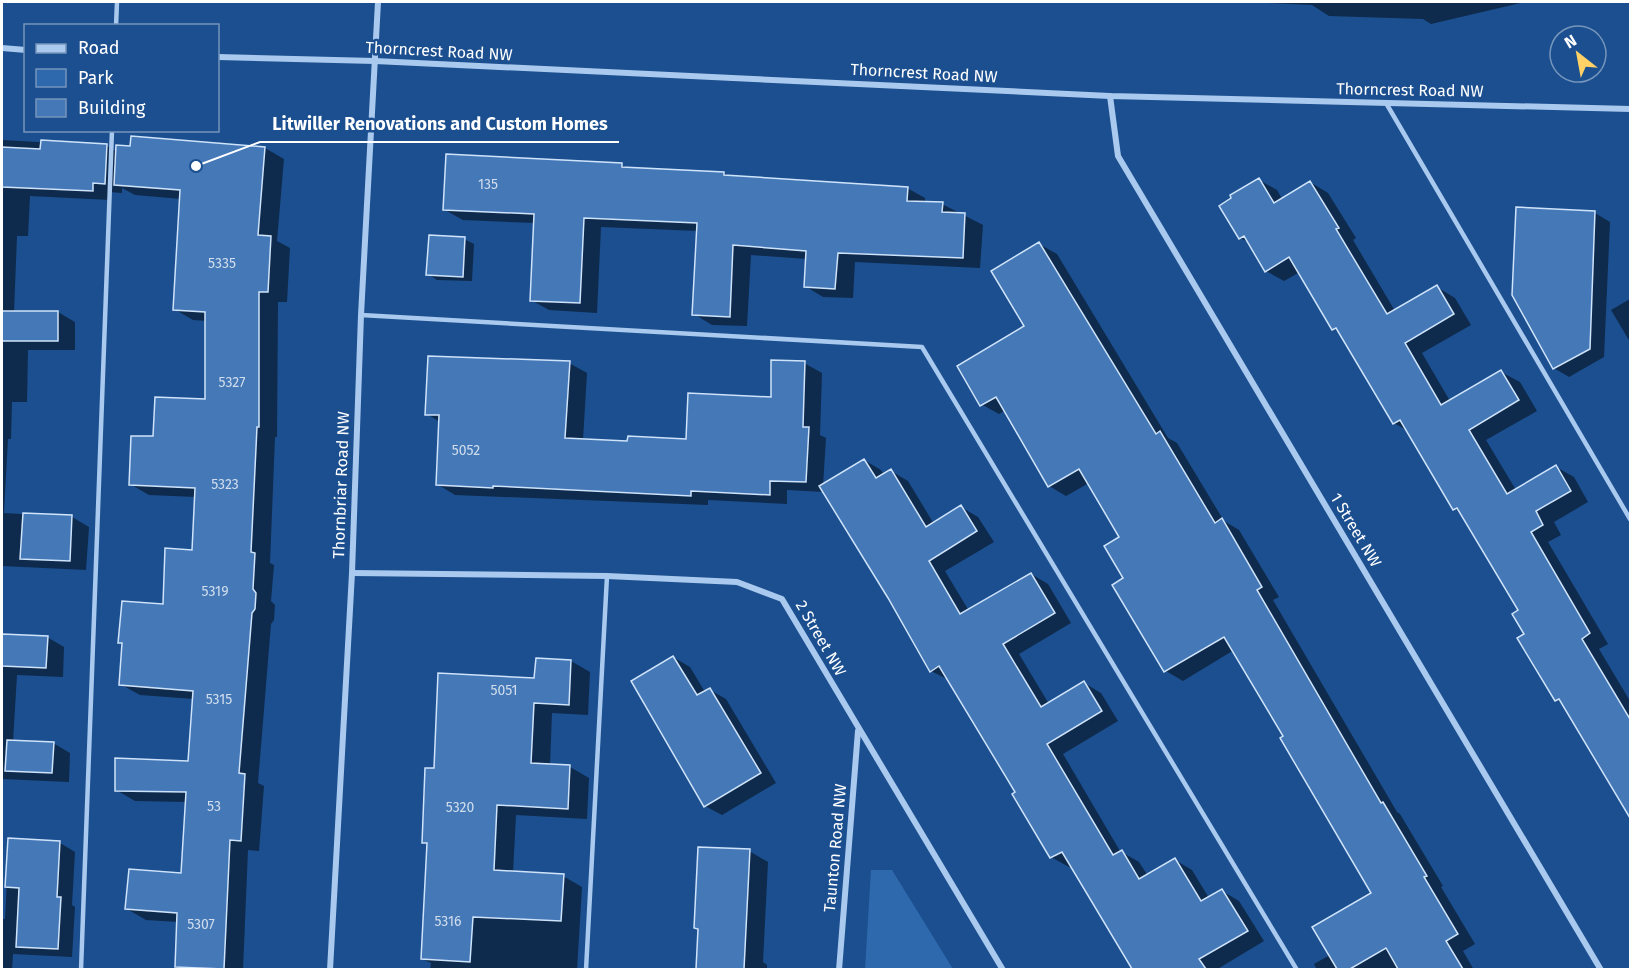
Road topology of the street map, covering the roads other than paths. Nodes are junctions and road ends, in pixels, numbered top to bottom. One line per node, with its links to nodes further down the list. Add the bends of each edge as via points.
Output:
1 (117, 2): 3 (lane)
2 (378, 2): 7 (street, Thornbriar Road NW)
3 (116, 24)
4 (2, 48): 5 (street)
5 (24, 50)
6 (219, 57): 7 (street, Thorncrest Road NW)
7 (375, 61): 8 (street, Thorncrest Road NW); 12 (street, Thornbriar Road NW)
8 (1110, 96): 9 (street, Thorncrest Road NW); 23 (street, 1 Street NW, via 1118,156)
9 (1386, 103): 10 (street, Thorncrest Road NW); 13 (lane)
10 (1630, 109)
11 (112, 132): 17 (lane)
12 (361, 315): 14 (street, Thornbriar Road NW); 22 (lane, via 922,347)
13 (1630, 519)
14 (352, 573): 15 (street, 2 Street NW); 18 (street, Thornbriar Road NW)
15 (607, 576): 16 (street, 2 Street NW, via 737,582 782,599); 19 (lane)
16 (858, 729): 20 (street, Taunton Road NW); 21 (street, 2 Street NW)
17 (81, 969)
18 (330, 969)
19 (586, 969)
20 (839, 969)
21 (1003, 969)
22 (1297, 969)
23 (1601, 969)

